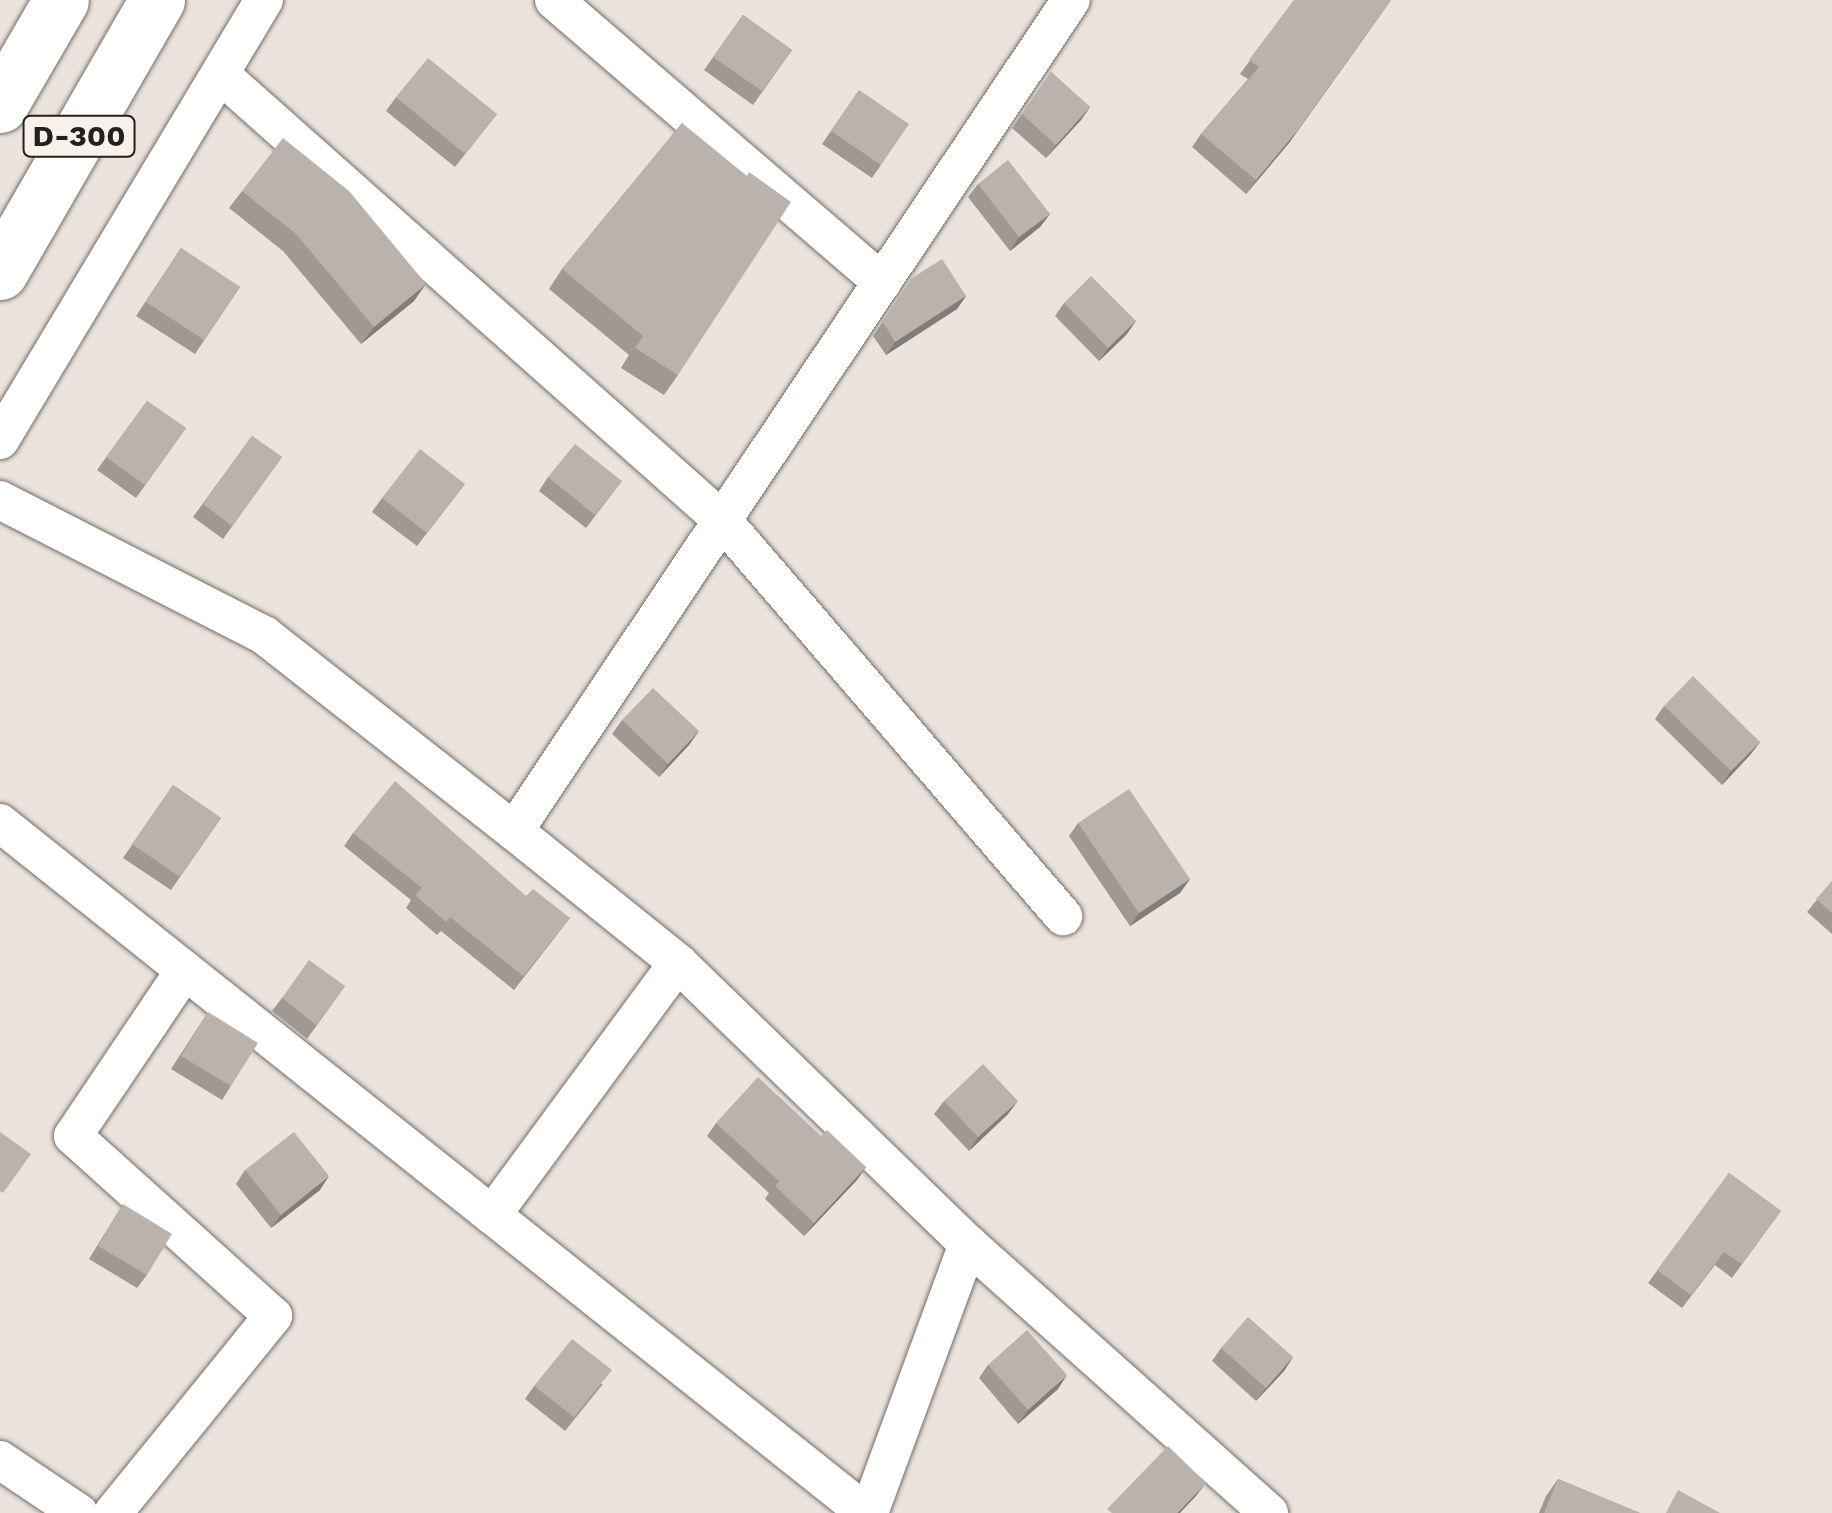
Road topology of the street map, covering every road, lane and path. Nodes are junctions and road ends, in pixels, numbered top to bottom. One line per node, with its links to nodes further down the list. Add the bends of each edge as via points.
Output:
1 (61, 0): 7 (highway, D-300)
2 (157, 0): 8 (highway, D-300)
3 (264, 0): 6 (street)
4 (554, 0): 9 (street)
5 (1072, 0): 9 (street)
6 (222, 76): 10 (street); 12 (street)
7 (0, 105)
8 (0, 272)
9 (882, 282): 12 (street)
10 (0, 440)
11 (0, 500): 14 (street, via 264,635)
12 (722, 520): 14 (street); 15 (street)
13 (0, 823): 17 (street)
14 (514, 830): 16 (street)
15 (1063, 916)
16 (678, 963): 18 (street); 19 (street)
17 (185, 970): 18 (street); 22 (street, via 73,1136 272,1316)
18 (492, 1215): 23 (street)
19 (968, 1244): 23 (street); 24 (street)
20 (0, 1460): 21 (street)
21 (79, 1513)
22 (113, 1513)
23 (868, 1513)
24 (1269, 1513)

